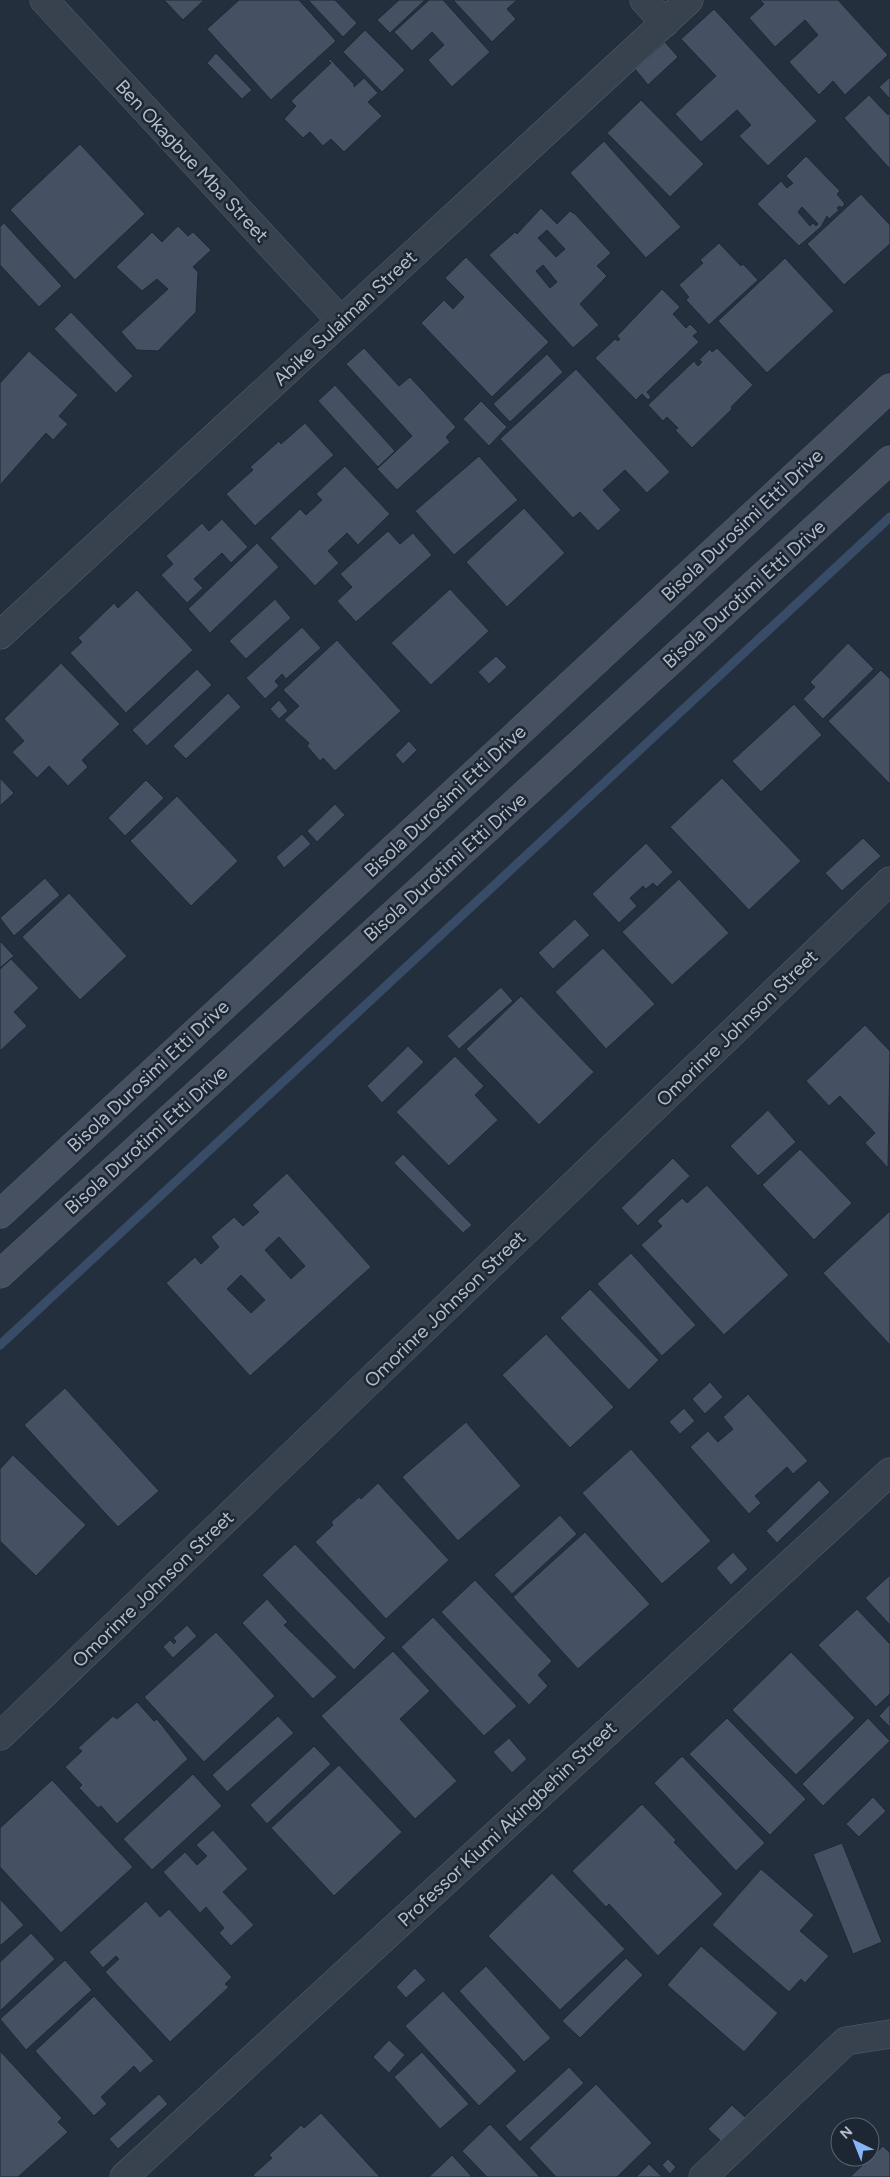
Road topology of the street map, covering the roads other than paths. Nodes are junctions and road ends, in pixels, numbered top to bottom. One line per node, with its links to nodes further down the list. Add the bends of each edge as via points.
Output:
1 (44, 0): 5 (street, Ben Okagbue Mba Street)
2 (644, 0): 4 (street)
3 (689, 0): 4 (street, Abike Sulaiman Street)
4 (665, 23): 5 (street, Abike Sulaiman Street)
5 (341, 321): 8 (street, Abike Sulaiman Street)
6 (890, 388): 10 (main road, Bisola Durosimi Etti Drive)
7 (890, 460): 11 (main road, Bisola Durotimi Etti Drive)
8 (4, 623)
9 (886, 894): 13 (street, Omorinre Johnson Street)
10 (0, 1214)
11 (0, 1274)
12 (888, 1478): 15 (street, Professor Kiumi Akingbehin Street)
13 (0, 1736)
14 (890, 2034): 16 (street, via 846,2041)
15 (124, 2177)
16 (702, 2177)

